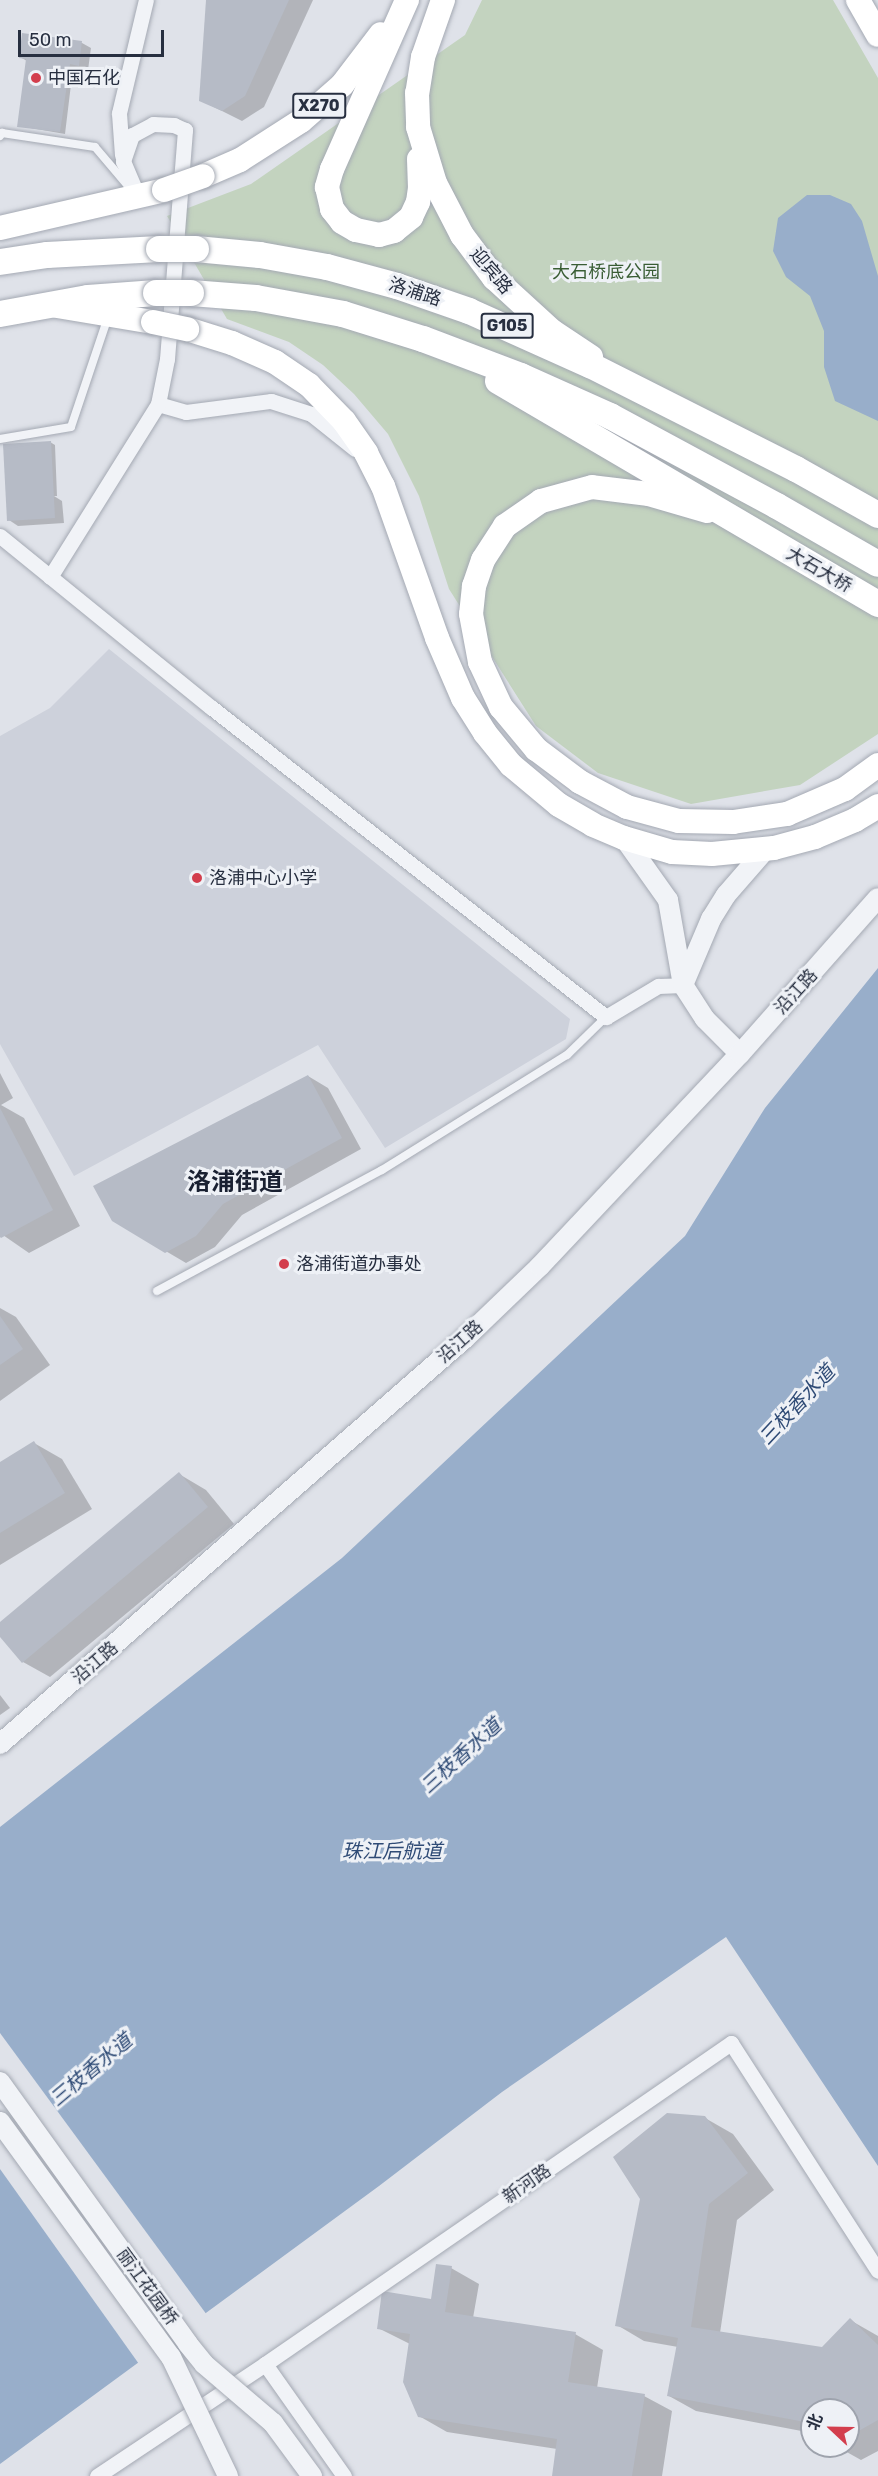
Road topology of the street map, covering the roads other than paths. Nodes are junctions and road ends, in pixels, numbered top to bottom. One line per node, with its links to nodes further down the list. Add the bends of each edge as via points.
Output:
1 (146, 0): 8 (street, via 119,113)
2 (406, 0): 6 (main road, via 329,178 327,196 332,209 342,222 356,230 386,234 406,223 415,209 420,188); 9 (main road, X270, bridge, via 356,67 317,108 262,148 203,176)
3 (443, 0): 6 (main road, 迎宾路, via 423,57)
4 (858, 0): 5 (main road)
5 (878, 35)
6 (416, 108): 19 (main road, 迎宾路, via 428,165 451,217 508,293 552,331 602,364)
7 (0, 136): 9 (lane, via 2,133 95,147)
8 (123, 161): 9 (street); 16 (street, via 132,135 153,124 185,130 167,358)
9 (138, 197): 10 (main road, X270)
10 (0, 228)
11 (0, 262): 19 (highway, 洛浦路 / G105, bridge, via 47,255 196,249 327,267 469,311 590,365)
12 (48, 305): 13 (highway, G105); 14 (main road); 15 (highway, G105, bridge, via 88,297 191,293 299,305)
13 (0, 314)
14 (108, 314): 17 (lane, via 71,427); 18 (main road, bridge, via 187,329 251,351 295,374 344,421)
15 (413, 336): 22 (highway, G105, via 529,399); 23 (highway, 大石大桥 / G105, via 573,398)
16 (158, 404): 18 (street, via 186,411 271,401 311,414); 24 (street)
17 (0, 439)
18 (375, 469): 28 (main road, via 445,661 484,733 542,793 577,817)
19 (796, 469): 20 (highway, G105)
20 (878, 515)
21 (0, 536): 24 (street)
22 (761, 537): 25 (highway, 大石大桥 / G105); 26 (main road, via 686,503 617,488 569,491 528,508 496,536 474,586 472,631 494,694 523,735 566,773 627,807 679,821 733,822 788,814 845,789)
23 (878, 564)
24 (50, 577): 32 (street)
25 (878, 604)
26 (878, 765)
27 (878, 806): 29 (main road, via 834,829)
28 (624, 838): 29 (main road, via 691,854); 31 (street, via 668,900)
29 (766, 849): 31 (street, via 726,895 711,919)
30 (878, 898): 33 (street, 沿江路)
31 (683, 986): 32 (street, via 658,986); 33 (street, via 705,1019)
32 (606, 1017): 34 (lane, via 567,1055 382,1170)
33 (740, 1054): 35 (street, 沿江路, via 580,1225 465,1339)
34 (157, 1291)
35 (0, 1744)
36 (0, 2082): 42 (street, 丽江花园桥, bridge, via 188,2344 204,2364 273,2423)
37 (0, 2122): 41 (street, 丽江花园桥, bridge, via 171,2357)
38 (878, 2271): 39 (street, 新河路, via 731,2043)
39 (265, 2364): 40 (street, 新河路); 43 (street)
40 (97, 2476)
41 (228, 2476)
42 (312, 2476)
43 (344, 2476)

